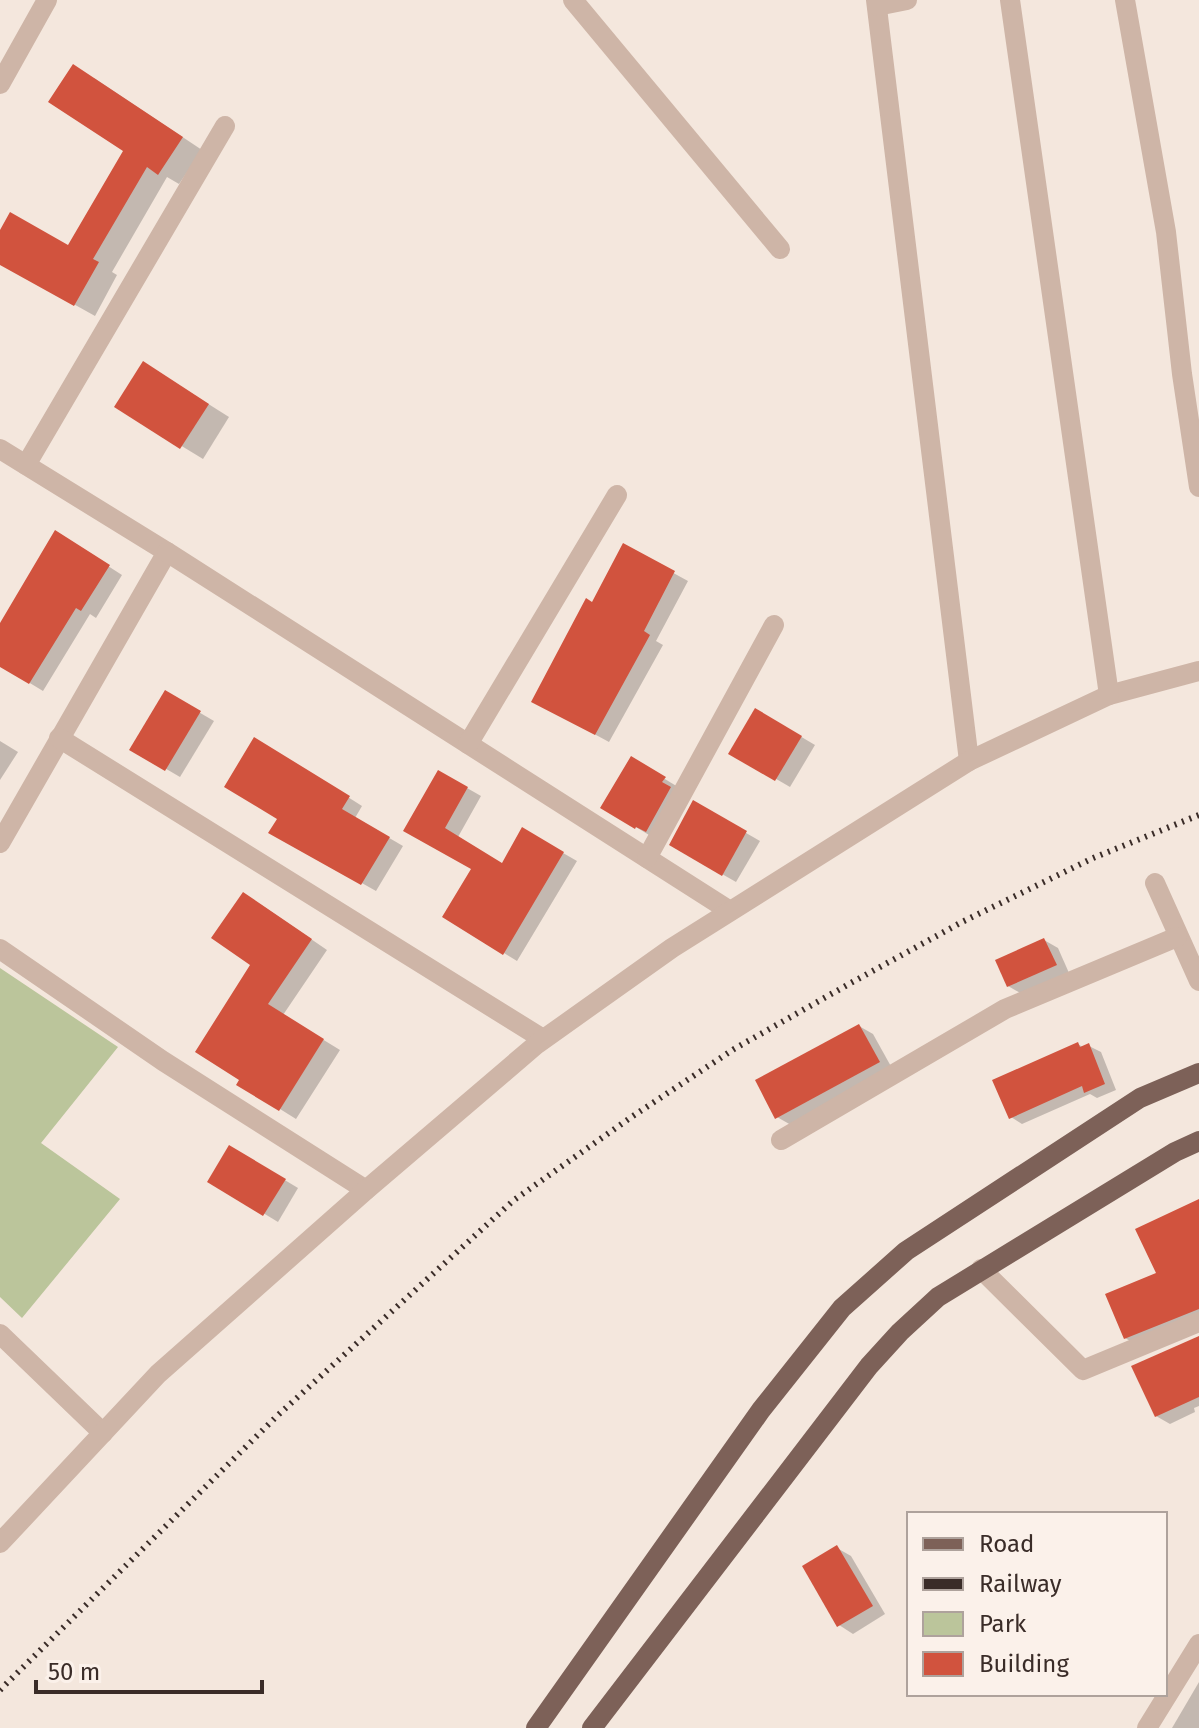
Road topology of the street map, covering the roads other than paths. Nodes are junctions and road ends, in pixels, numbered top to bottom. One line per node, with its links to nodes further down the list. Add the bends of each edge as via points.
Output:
1 (47, 0): 7 (street)
2 (573, 0): 9 (street)
3 (907, 0): 6 (street)
4 (1010, 0): 17 (street)
5 (1125, 0): 12 (street, via 1166,232)
6 (877, 3): 20 (street)
7 (0, 84)
8 (225, 126): 11 (street)
9 (780, 249)
10 (0, 449): 11 (street)
11 (26, 465): 14 (street)
12 (1199, 487)
13 (617, 495): 19 (street)
14 (167, 552): 18 (street); 19 (street)
15 (774, 625): 22 (street)
16 (1199, 671): 17 (street)
17 (1109, 695): 20 (street)
18 (59, 738): 21 (street); 28 (street)
19 (468, 744): 22 (street)
20 (969, 761): 24 (street)
21 (0, 843)
22 (647, 858): 24 (street)
23 (1155, 883): 25 (street)
24 (730, 911): 28 (street)
25 (1177, 937): 27 (street); 30 (street, via 1005,1009)
26 (0, 949): 32 (street)
27 (1199, 981)
28 (543, 1039): 32 (street)
29 (1199, 1073): 41 (main road, via 1140,1098 971,1208 906,1251 842,1308 761,1410 604,1629)
30 (781, 1140)
31 (1199, 1141): 33 (main road)
32 (366, 1190): 36 (street, via 158,1374)
33 (981, 1269): 34 (street, via 1083,1370); 42 (main road, via 938,1297 869,1366)
34 (1199, 1322)
35 (0, 1334): 36 (street)
36 (103, 1433): 37 (street)
37 (0, 1543)
38 (1199, 1644): 40 (street)
39 (1167, 1696): 43 (street)
40 (1167, 1696)
41 (544, 1725)
42 (592, 1728)
43 (1147, 1728)

